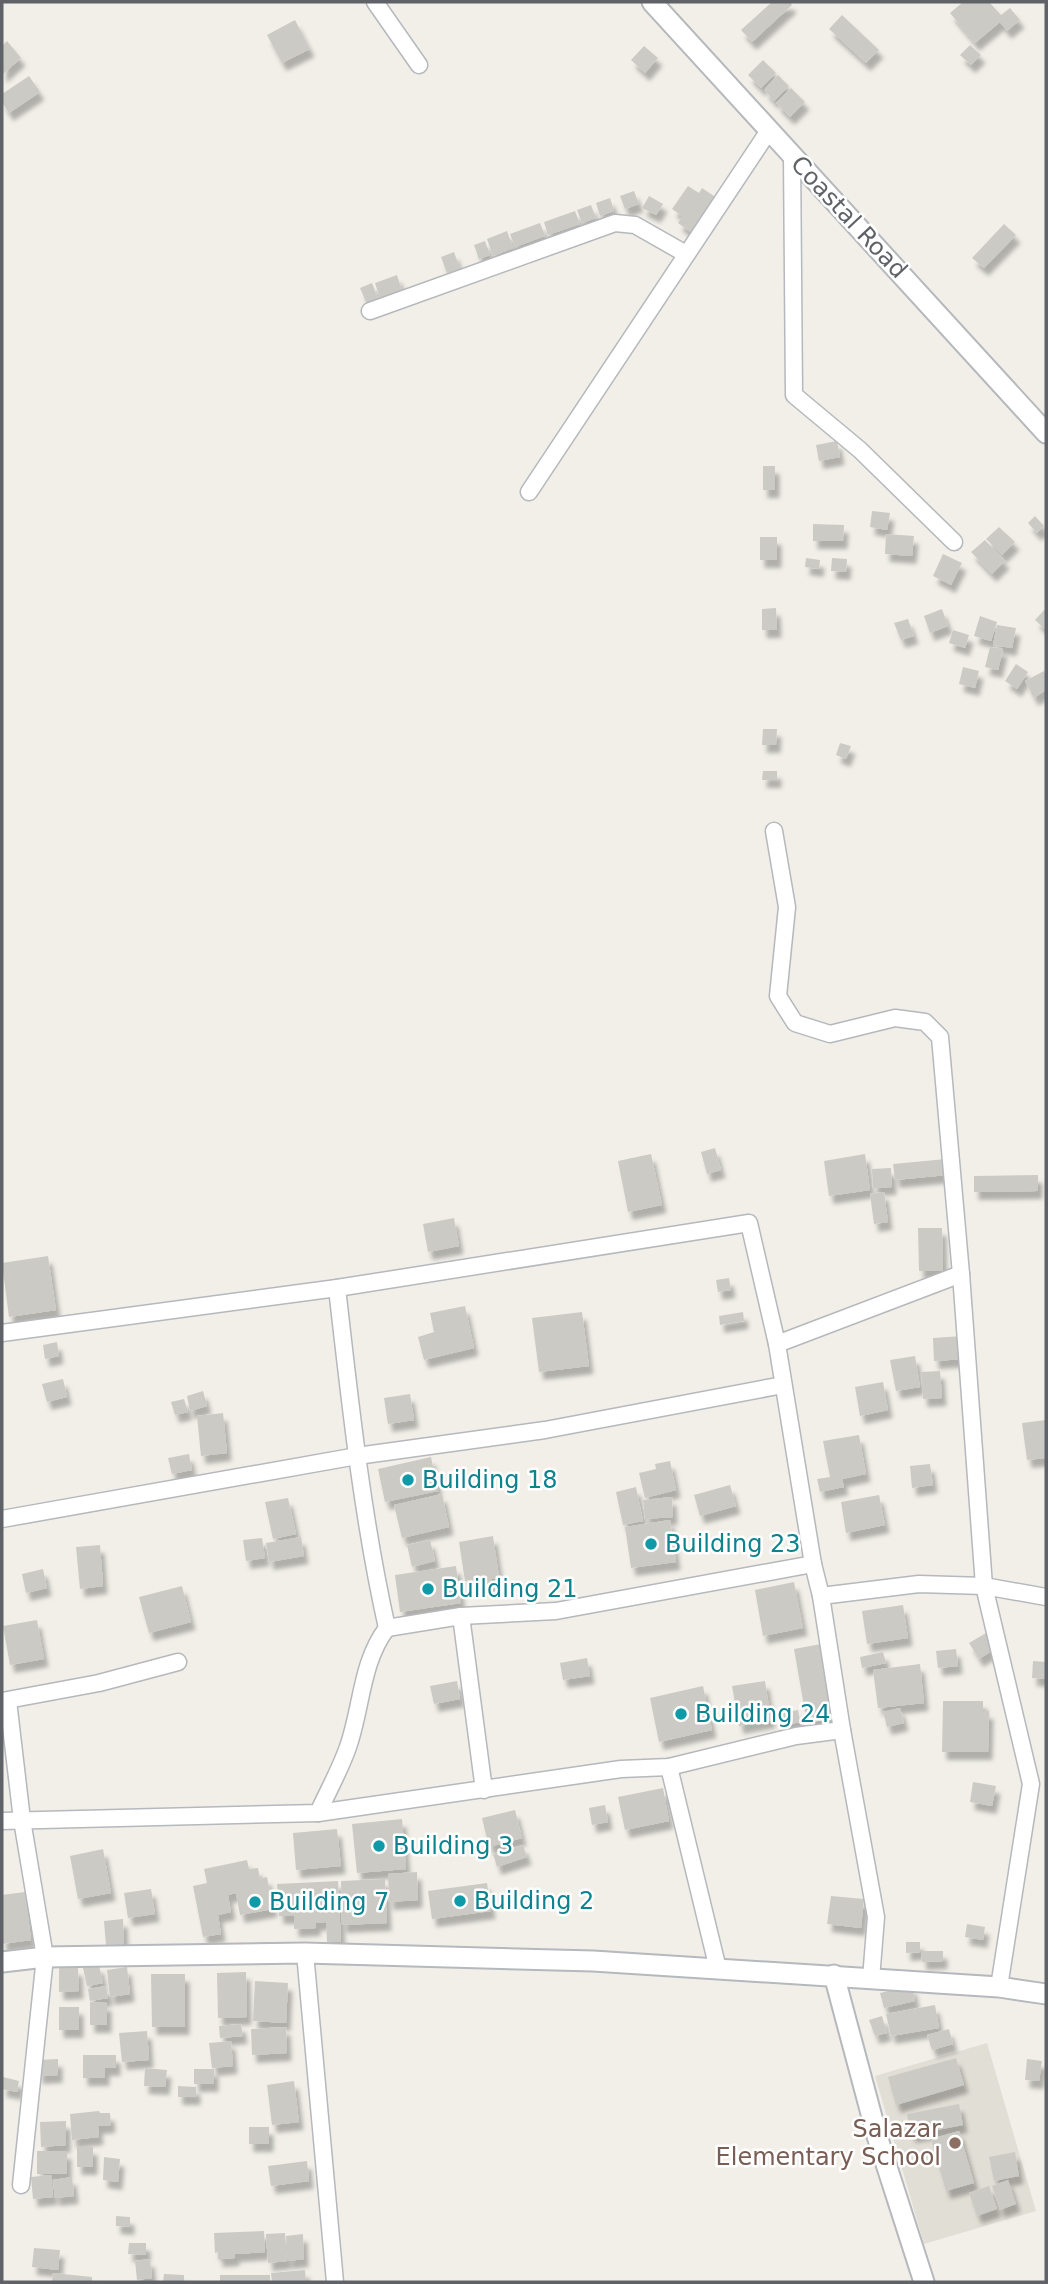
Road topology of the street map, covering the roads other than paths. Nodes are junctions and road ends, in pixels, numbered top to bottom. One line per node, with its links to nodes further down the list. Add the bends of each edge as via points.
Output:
1 (376, 2): 3 (street)
2 (652, 2): 4 (street, Coastal Road)
3 (419, 65)
4 (768, 132): 5 (street, Coastal Road); 6 (street)
5 (792, 155): 8 (street, Coastal Road); 10 (street, via 794,395 860,450)
6 (686, 254): 7 (street, via 635,225 615,223); 9 (street)
7 (370, 311)
8 (1046, 433)
9 (529, 492)
10 (954, 542)
11 (774, 831): 12 (street, via 787,907 778,996 795,1023 830,1034 895,1018 925,1023 940,1037)
12 (961, 1275): 15 (street); 20 (street)
13 (337, 1288): 14 (street); 15 (street, via 749,1223); 17 (street)
14 (2, 1333)
15 (777, 1344): 16 (street)
16 (783, 1385): 17 (street, via 545,1430); 19 (street)
17 (357, 1456): 18 (street); 24 (street)
18 (2, 1519)
19 (813, 1564): 21 (street); 23 (street, via 556,1611)
20 (984, 1586): 21 (street, via 919,1584); 22 (street); 29 (street)
21 (821, 1596): 27 (street)
22 (1046, 1597)
23 (461, 1616): 24 (street); 30 (street)
24 (387, 1628): 31 (street, via 369,1657 347,1748)
25 (178, 1662): 26 (street)
26 (5, 1701): 32 (street)
27 (842, 1730): 28 (street); 39 (street, via 876,1917)
28 (669, 1767): 30 (street, via 621,1769); 37 (street)
29 (1039, 1786): 40 (street)
30 (484, 1790): 31 (street)
31 (318, 1813): 32 (street)
32 (22, 1820): 33 (street); 35 (street)
33 (2, 1821)
34 (304, 1953): 35 (street); 37 (street); 43 (street)
35 (45, 1957): 36 (street); 42 (street)
36 (2, 1962)
37 (718, 1969): 38 (street)
38 (834, 1975): 39 (street); 44 (street, via 877,2136)
39 (871, 1979): 40 (street)
40 (999, 1987): 41 (street)
41 (1046, 1994)
42 (20, 2185)
43 (335, 2282)
44 (924, 2282)

